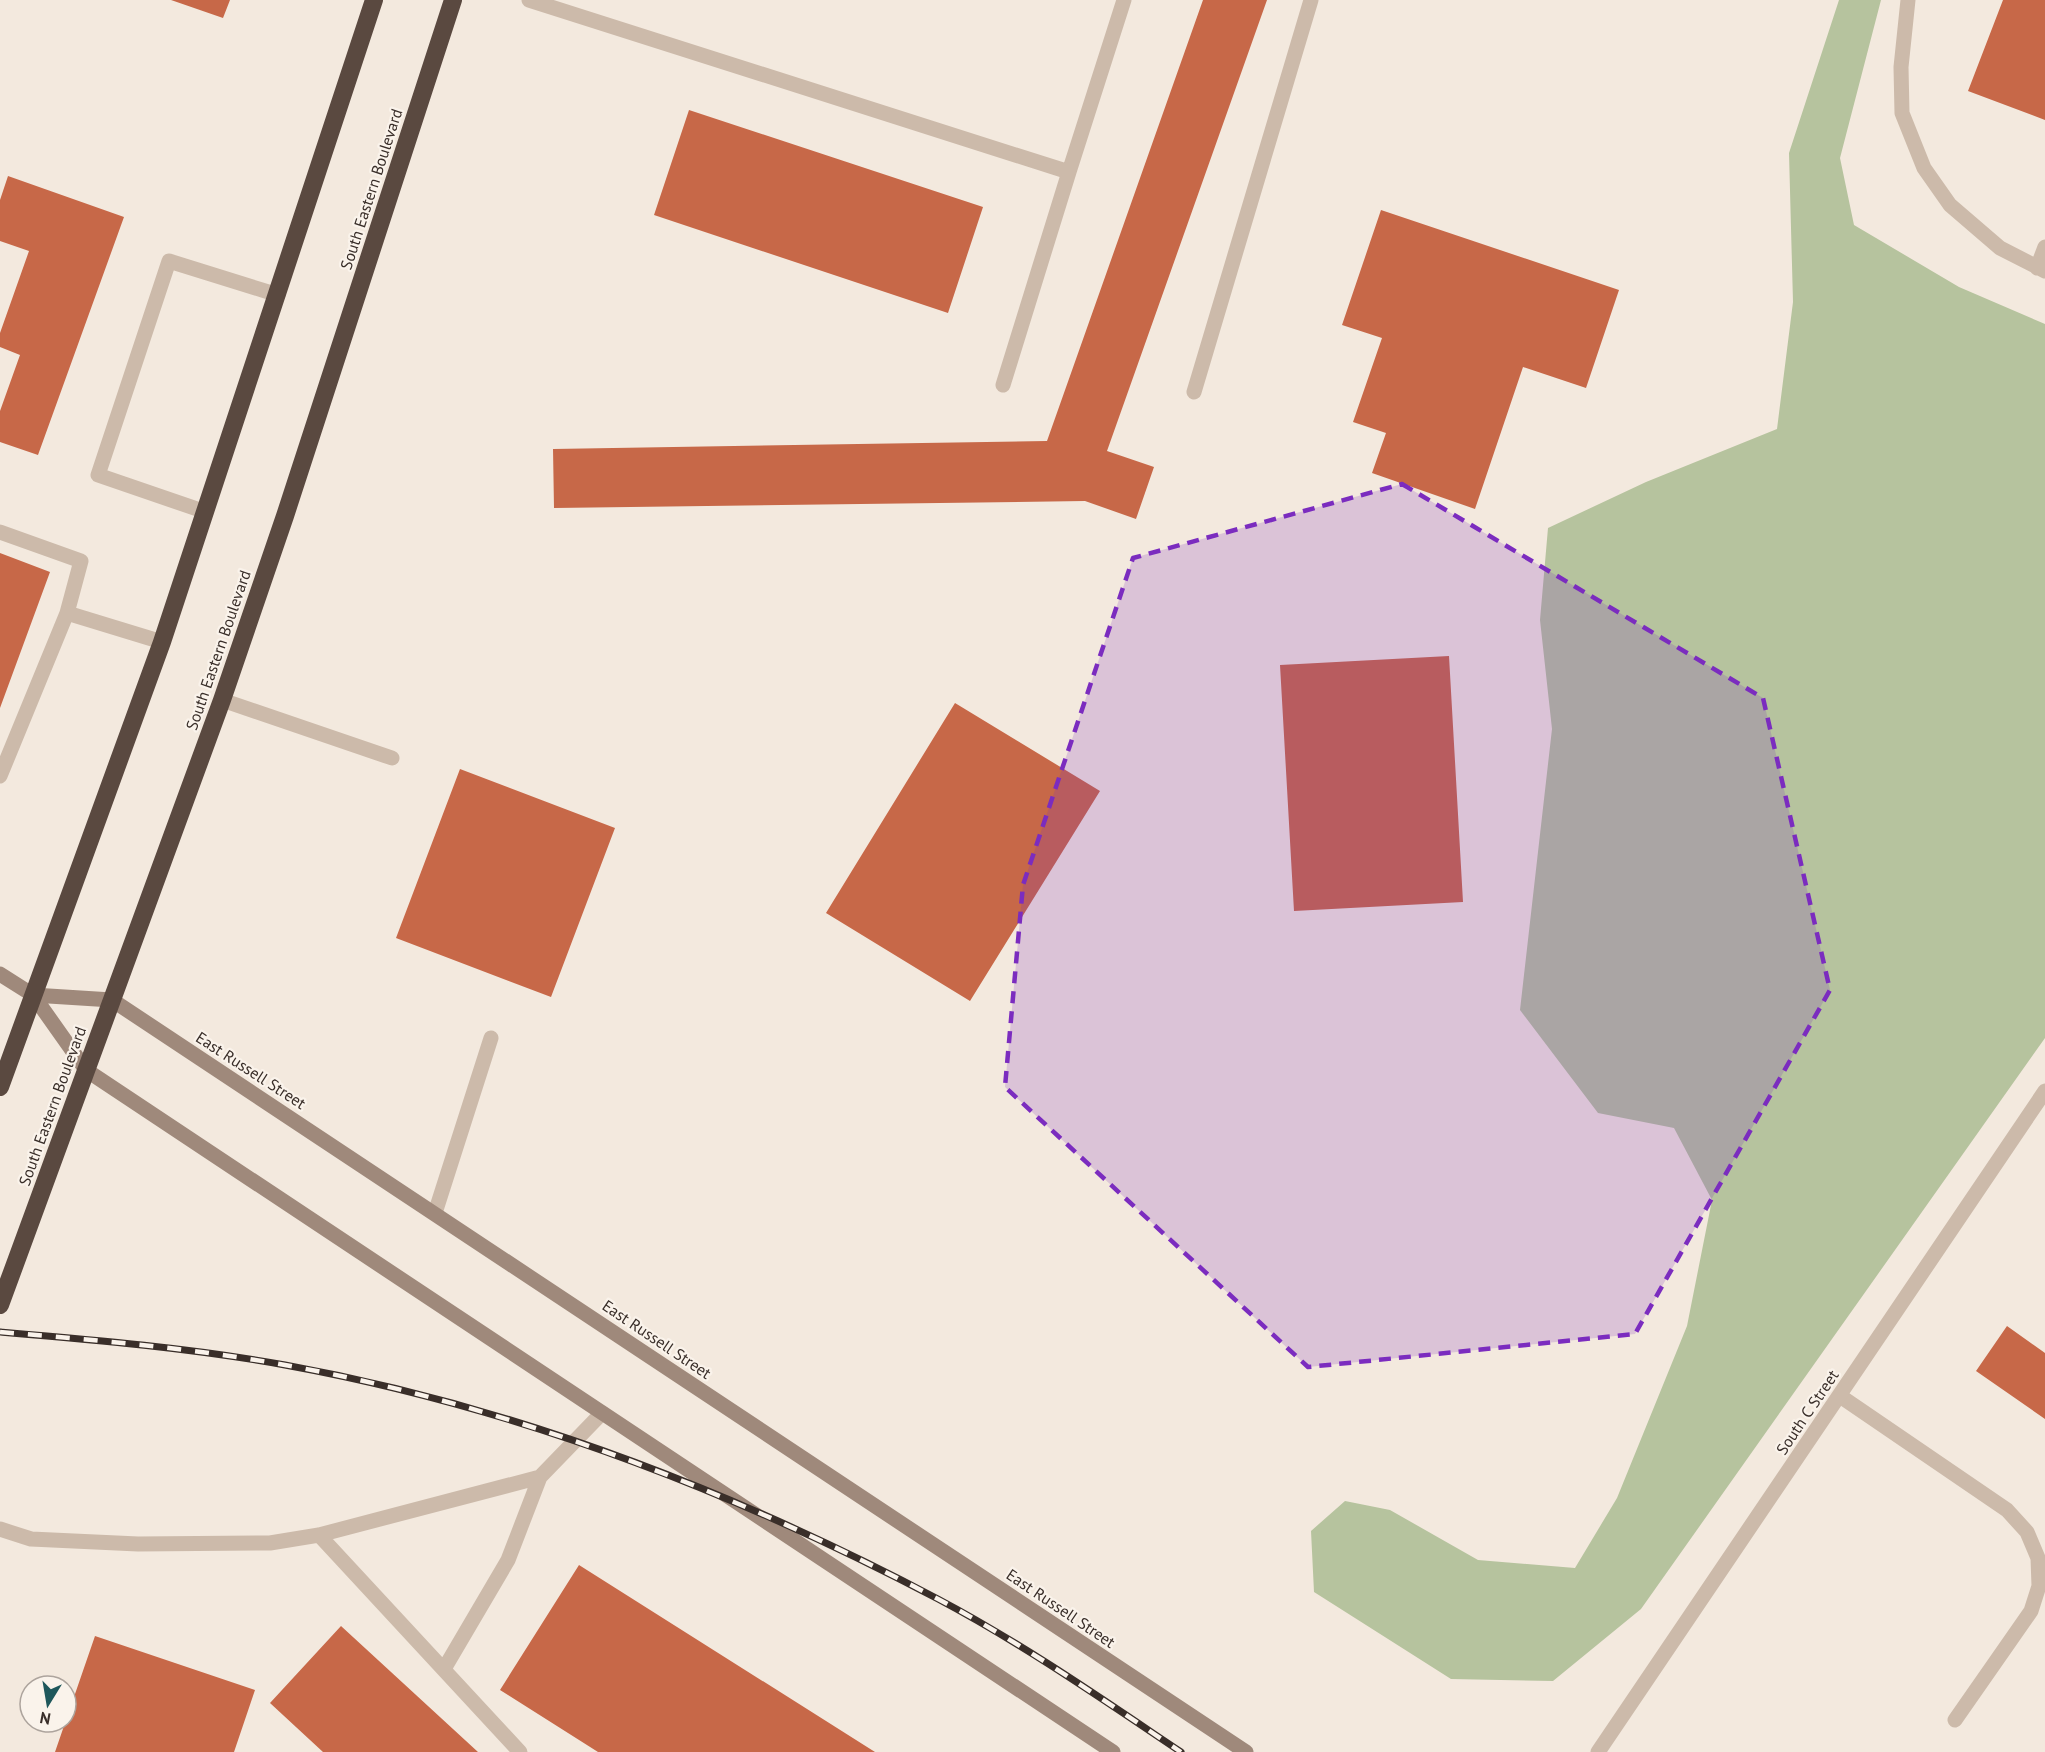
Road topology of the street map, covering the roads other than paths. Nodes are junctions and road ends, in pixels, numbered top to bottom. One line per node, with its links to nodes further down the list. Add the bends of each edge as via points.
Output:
1 (374, 0): 10 (highway)
2 (453, 0): 17 (highway, South Eastern Boulevard)
3 (529, 0): 7 (street)
4 (1124, 0): 7 (street)
5 (1311, 0): 12 (street)
6 (1908, 0): 9 (street, via 1901,67 1902,113 1924,168 1950,205 2000,248)
7 (1069, 172): 11 (street)
8 (2045, 248): 9 (street)
9 (2041, 269)
10 (278, 295): 13 (highway); 13 (street, via 169,261 98,475)
11 (1003, 385)
12 (1194, 392)
13 (206, 512): 16 (highway)
14 (0, 532): 15 (street, via 81,561)
15 (68, 613): 16 (street); 19 (street)
16 (162, 642): 21 (highway)
17 (222, 700): 18 (street); 22 (highway, South Eastern Boulevard)
18 (392, 758)
19 (0, 776)
20 (0, 974): 21 (main road)
21 (33, 996): 22 (main road); 24 (main road); 25 (highway)
22 (112, 1000): 24 (highway, South Eastern Boulevard); 27 (main road, East Russell Street)
23 (491, 1038): 27 (street)
24 (86, 1070): 28 (highway, South Eastern Boulevard); 30 (main road)
25 (0, 1087)
26 (2045, 1091): 29 (street, South C Street)
27 (435, 1213): 38 (main road, East Russell Street)
28 (0, 1305)
29 (1840, 1395): 35 (street, via 2007,1510 2027,1532 2038,1558 2039,1586 2031,1611); 39 (street, South C Street)
30 (603, 1413): 31 (street); 37 (main road)
31 (540, 1477): 33 (street); 34 (street, via 508,1560)
32 (0, 1529): 33 (street, via 31,1539 138,1544 270,1543)
33 (319, 1535): 34 (street)
34 (444, 1670): 36 (street)
35 (1955, 1720)
36 (520, 1752)
37 (1113, 1752)
38 (1246, 1752)
39 (1598, 1752)

